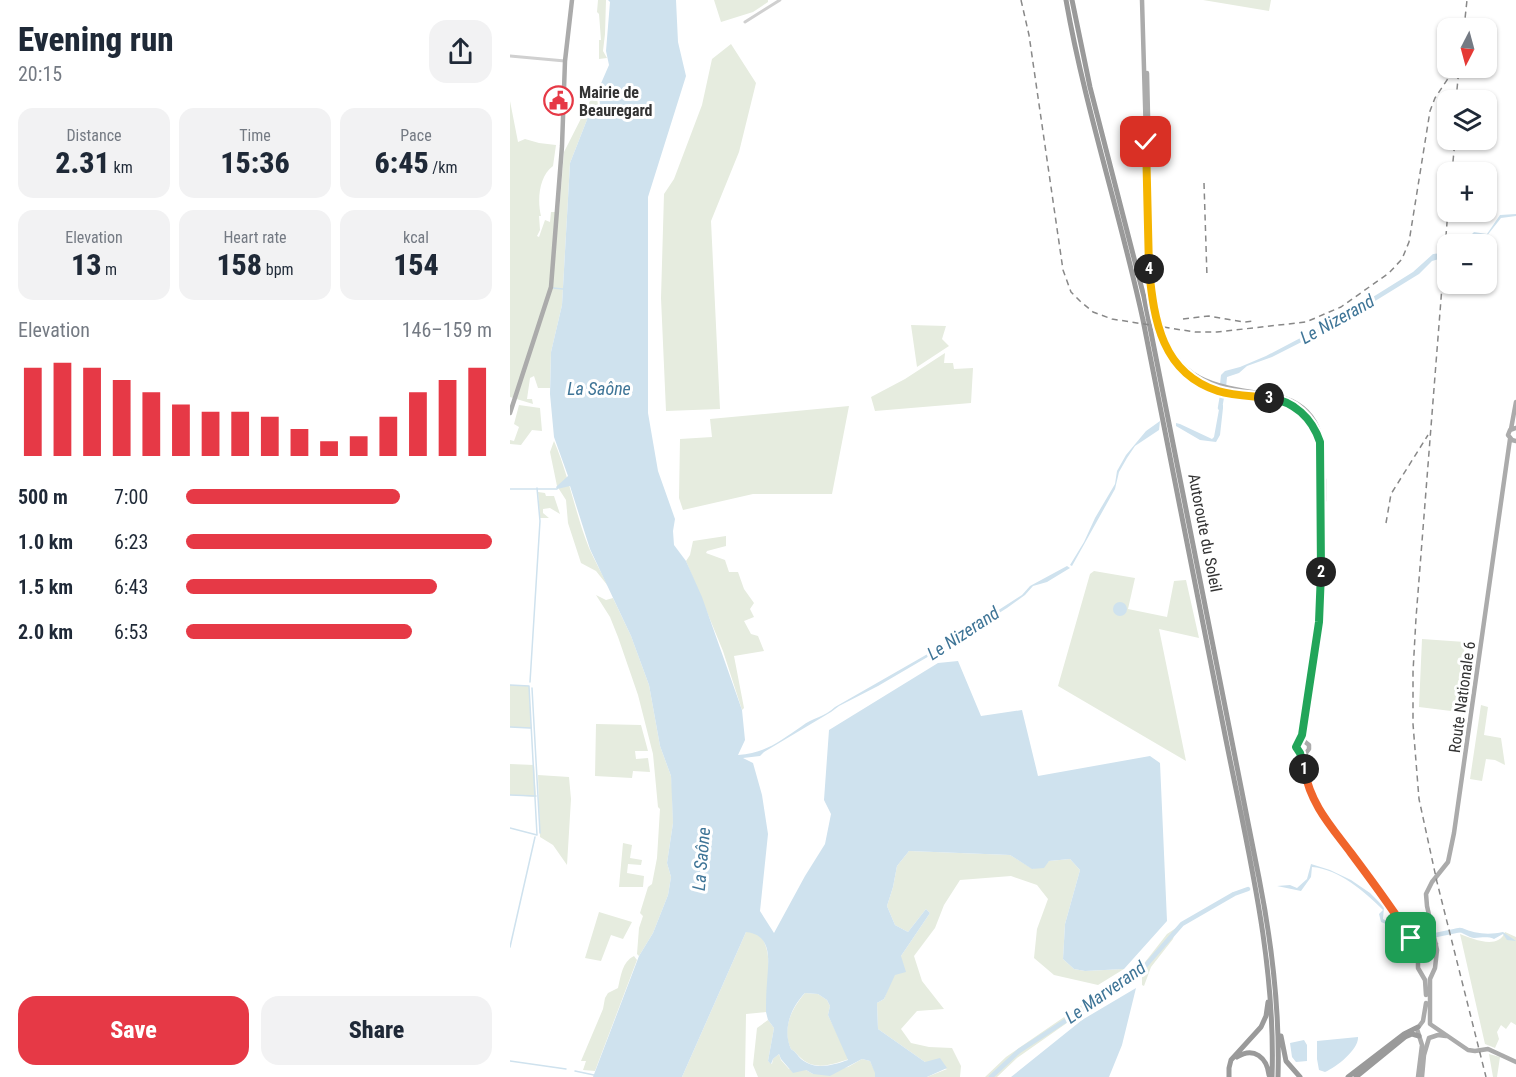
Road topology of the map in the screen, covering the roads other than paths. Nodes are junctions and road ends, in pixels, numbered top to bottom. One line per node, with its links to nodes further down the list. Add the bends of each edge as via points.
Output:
1 (572, 0): 8 (main road)
2 (780, 0): 6 (street)
3 (1066, 0): 22 (highway, Autoroute du Soleil, via 1084,88 1143,320 1253,875)
4 (1072, 0): 25 (highway, Autoroute du Soleil, via 1149,320 1267,916)
5 (1143, 0): 9 (main road, via 1151,286 1164,346 1189,376)
6 (745, 22)
7 (510, 56): 8 (street)
8 (565, 61): 11 (main road, via 551,287)
9 (1227, 390): 14 (main road, via 1293,405 1310,421 1320,442 1320,613); 15 (main road, via 1280,396 1298,404 1313,418 1321,436 1323,604)
10 (1516, 402): 12 (main road)
11 (510, 413)
12 (1515, 427): 13 (main road, via 1509,433)
13 (1513, 440): 18 (main road, Route Nationale 6, via 1452,843 1448,862 1426,894)
14 (1300, 742): 15 (main road); 16 (main road, via 1296,748)
15 (1306, 742): 16 (main road, via 1309,747)
16 (1303, 753): 17 (main road, via 1312,793)
17 (1409, 932): 19 (main road); 20 (main road)
18 (1436, 940): 19 (main road, via 1434,951); 21 (main road, Route Nationale 6)
19 (1427, 956): 20 (main road); 21 (main road)
20 (1419, 960): 23 (main road)
21 (1435, 963): 24 (main road)
22 (1268, 969): 33 (highway, via 1265,1020 1233,1058 1228,1068); 34 (highway, Autoroute du Soleil)
23 (1422, 973): 24 (main road); 26 (main road, via 1426,1001)
24 (1432, 973): 27 (main road)
25 (1277, 1010): 35 (highway, Autoroute du Soleil); 36 (highway, via 1285,1058)
26 (1419, 1025): 27 (main road); 29 (main road); 32 (highway)
27 (1431, 1025): 28 (main road); 30 (main road)
28 (1448, 1036): 30 (main road); 31 (main road, via 1472,1051 1488,1049)
29 (1420, 1037): 30 (main road); 32 (highway, via 1405,1037); 37 (main road)
30 (1430, 1038): 37 (main road)
31 (1516, 1062)
32 (1350, 1076)
33 (1230, 1077): 34 (highway, via 1234,1059 1250,1052 1263,1058)
34 (1271, 1077)
35 (1278, 1077)
36 (1300, 1077)
37 (1420, 1077)

